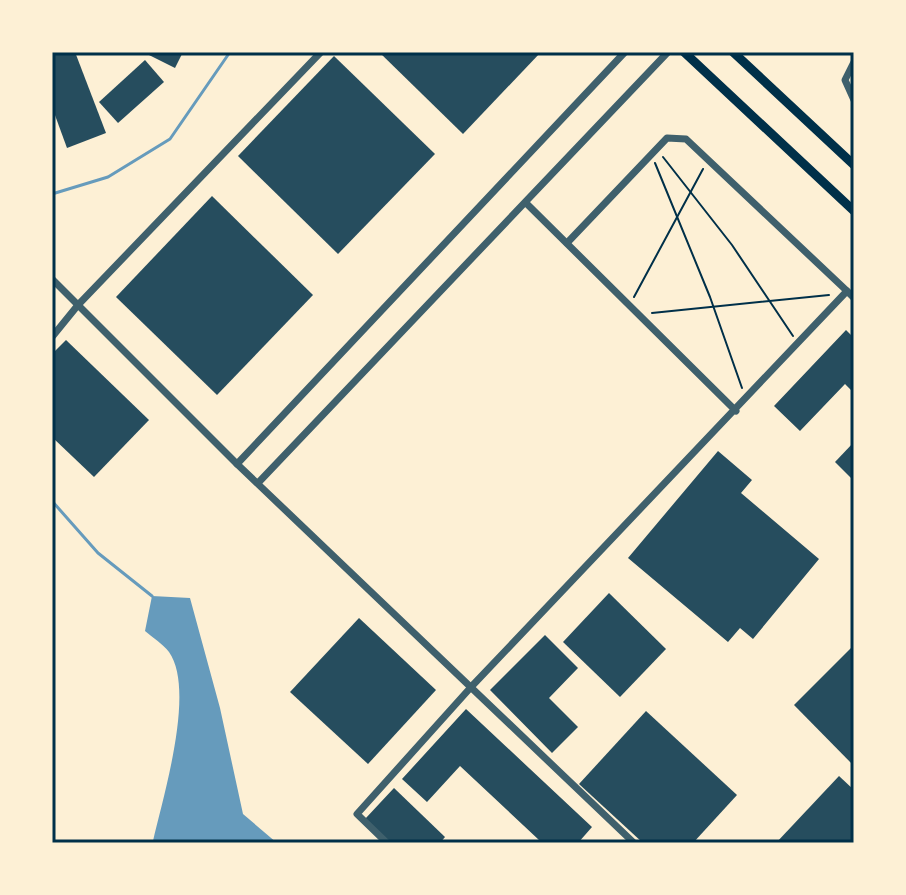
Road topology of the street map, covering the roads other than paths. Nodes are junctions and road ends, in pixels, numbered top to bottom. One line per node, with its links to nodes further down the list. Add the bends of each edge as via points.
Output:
1 (321, 52): 15 (street)
2 (625, 52): 18 (street)
3 (668, 52): 9 (street)
4 (684, 52): 10 (main road)
5 (733, 52): 8 (main road)
6 (854, 62): 7 (street, via 845,80)
7 (854, 100)
8 (854, 165)
9 (526, 203): 11 (street); 19 (street)
10 (854, 211)
11 (567, 243): 13 (street, via 667,138 686,139); 17 (street)
12 (52, 279): 15 (street)
13 (845, 293): 14 (street); 17 (street)
14 (854, 298)
15 (78, 305): 16 (street); 18 (street)
16 (52, 337)
17 (736, 411): 20 (street)
18 (237, 464): 19 (street)
19 (258, 483): 20 (street)
20 (472, 686): 21 (street, via 357,814); 22 (street)
21 (387, 843)
22 (634, 843)

